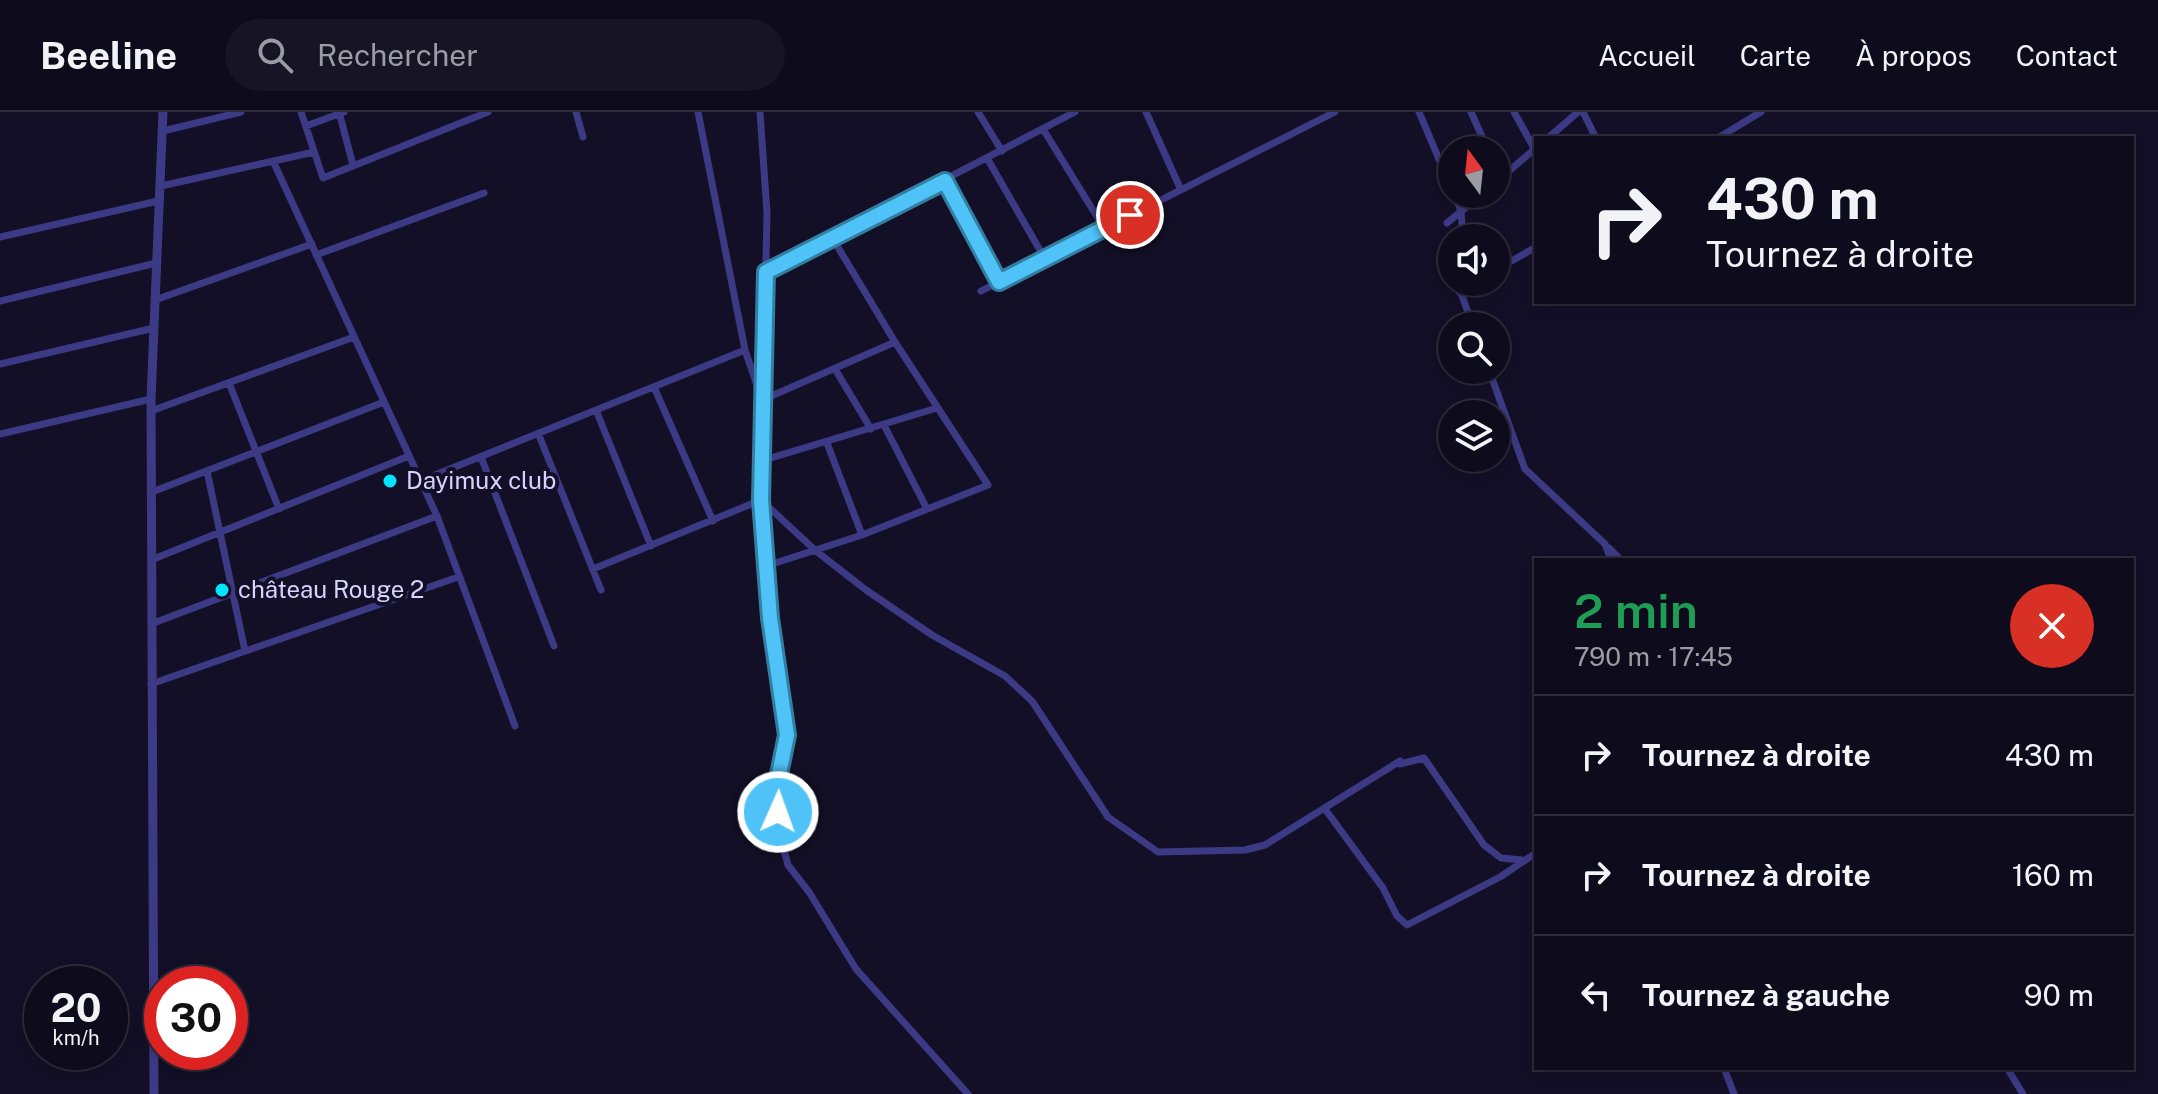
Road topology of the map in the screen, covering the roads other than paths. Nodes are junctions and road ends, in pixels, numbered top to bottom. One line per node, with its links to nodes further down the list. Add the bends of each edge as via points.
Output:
1 (163, 112): 22 (street)
2 (241, 112): 22 (street)
3 (301, 112): 20 (street)
4 (462, 112): 19 (street)
5 (488, 112): 19 (street)
6 (576, 112): 27 (street)
7 (698, 112): 64 (street)
8 (760, 112): 56 (street)
9 (978, 112): 29 (street)
10 (1146, 112): 39 (street)
11 (1335, 112): 39 (street)
12 (1419, 112): 32 (street)
13 (1471, 112): 23 (street)
14 (1514, 112): 28 (street)
15 (1581, 112): 24 (street); 25 (street)
16 (1761, 112): 26 (street)
17 (341, 113): 20 (street); 35 (street)
18 (1072, 113): 21 (street)
19 (464, 121): 35 (street)
20 (306, 126): 31 (street)
21 (1043, 129): 29 (street); 47 (street)
22 (163, 131): 38 (street)
23 (1482, 136)
24 (1551, 136)
25 (1595, 136)
26 (1721, 136)
27 (583, 137)
28 (1534, 148)
29 (1002, 151): 33 (street)
30 (1534, 151): 36 (street)
31 (314, 152): 34 (street); 35 (street, via 323,178)
32 (1438, 157)
33 (987, 158): 37 (street); 53 (street)
34 (273, 161): 38 (street); 50 (street)
35 (353, 165)
36 (1510, 171)
37 (945, 181): 49 (street); 57 (street)
38 (161, 186): 41 (street)
39 (1181, 190): 47 (street)
40 (484, 193): 52 (street)
41 (158, 201): 48 (street); 55 (street)
42 (1460, 208): 44 (street)
43 (1465, 208): 44 (street)
44 (1461, 211): 45 (street); 46 (street)
45 (1447, 223)
46 (1462, 224)
47 (1104, 228): 53 (street)
48 (0, 237)
49 (833, 239): 56 (street); 63 (street)
50 (312, 244): 52 (street); 59 (street)
51 (1534, 248): 54 (street)
52 (316, 255): 62 (street)
53 (1045, 259): 57 (street)
54 (1510, 262)
55 (156, 263): 59 (street); 60 (street)
56 (766, 272): 71 (street)
57 (999, 282): 58 (street)
58 (981, 291)
59 (155, 300): 61 (street)
60 (0, 301)
61 (154, 328): 65 (street); 70 (street)
62 (354, 337): 67 (street); 72 (street)
63 (895, 342): 66 (street); 73 (street)
64 (745, 350): 69 (street); 71 (street)
65 (0, 364)
66 (835, 369): 71 (street); 77 (street)
67 (229, 383): 75 (street); 81 (street)
68 (1494, 384): 95 (street, via 1525,469)
69 (654, 387): 74 (street); 92 (street)
70 (151, 399): 75 (street); 79 (street)
71 (762, 400): 84 (street)
72 (384, 402): 81 (street); 82 (street)
73 (937, 408): 76 (street); 90 (street, via 988,485)
74 (596, 410): 78 (street); 96 (street)
75 (151, 411): 87 (street)
76 (884, 425): 77 (street); 90 (street)
77 (871, 429): 80 (street)
78 (538, 433): 83 (street); 102 (street)
79 (0, 434)
80 (827, 443): 84 (street); 94 (street)
81 (256, 452): 85 (street); 89 (street)
82 (409, 456): 86 (street); 89 (street)
83 (481, 457): 86 (street); 107 (street)
84 (761, 461): 88 (street)
85 (207, 471): 87 (street); 93 (street)
86 (420, 481): 91 (street)
87 (152, 492): 100 (street)
88 (761, 500): 92 (street); 97 (street); 101 (street)
89 (279, 509): 93 (street)
90 (927, 509): 94 (street)
91 (437, 516): 103 (street); 105 (street)
92 (713, 521): 96 (street)
93 (220, 532): 100 (street); 105 (street)
94 (862, 535): 97 (street)
95 (1605, 544): 98 (street); 99 (street)
96 (651, 546): 102 (street)
97 (816, 551): 101 (street); 111 (street, via 932,635 1005,676 1032,701 1108,817 1158,852 1265,845)
98 (1610, 558)
99 (1619, 558)
100 (151, 560): 106 (street)
101 (766, 566): 117 (street, via 787,735 776,789 788,865 856,969)
102 (593, 569): 104 (street)
103 (458, 577): 108 (street); 110 (street)
104 (601, 590)
105 (233, 593): 106 (street); 108 (street)
106 (151, 624): 109 (street)
107 (554, 646)
108 (245, 651): 109 (street)
109 (151, 684): 116 (street)
110 (515, 726)
111 (1325, 809): 113 (street, via 1400,761 1424,758 1484,845 1501,858); 113 (street, via 1407,925)
112 (1534, 854): 113 (street)
113 (1522, 860)
114 (1725, 1070): 118 (street)
115 (2008, 1070): 119 (street)
116 (154, 1094)
117 (968, 1094)
118 (1734, 1094)
119 (2023, 1094)

